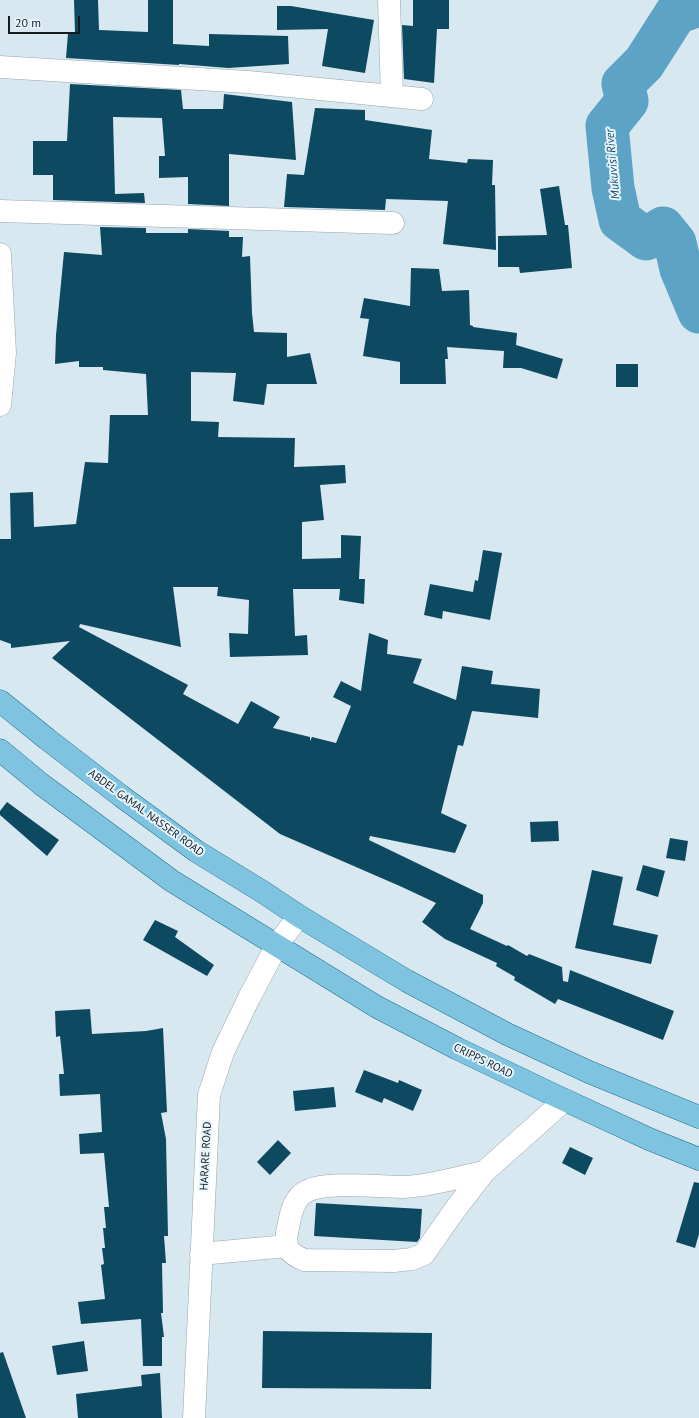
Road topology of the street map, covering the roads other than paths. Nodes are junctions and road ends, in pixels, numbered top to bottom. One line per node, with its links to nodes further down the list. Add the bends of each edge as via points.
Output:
1 (389, 0): 3 (street)
2 (0, 67): 3 (street, via 248,82)
3 (392, 96): 4 (street)
4 (422, 99)
5 (0, 211): 6 (street)
6 (393, 223)
7 (0, 254): 8 (street, via 5,353)
8 (0, 406)
9 (0, 701): 11 (main road, ABDEL GAMAL NASSER ROAD, via 114,792 189,846)
10 (0, 750): 12 (main road, via 41,784 172,881)
11 (299, 916): 12 (street, HARARE ROAD); 14 (main road, via 407,981 507,1034 589,1072)
12 (277, 945): 13 (main road, CRIPPS ROAD, via 377,1007); 18 (street, HARARE ROAD, via 248,998 223,1052 209,1095)
13 (565, 1100): 15 (main road, CRIPPS ROAD); 16 (street)
14 (699, 1117)
15 (699, 1159)
16 (484, 1172): 17 (street, via 405,1186 333,1186 307,1191 300,1196 291,1210 286,1236); 17 (street, via 424,1254 412,1259 304,1260 292,1254)
17 (287, 1246): 18 (street)
18 (201, 1254): 19 (street, HARARE ROAD)
19 (194, 1418)

